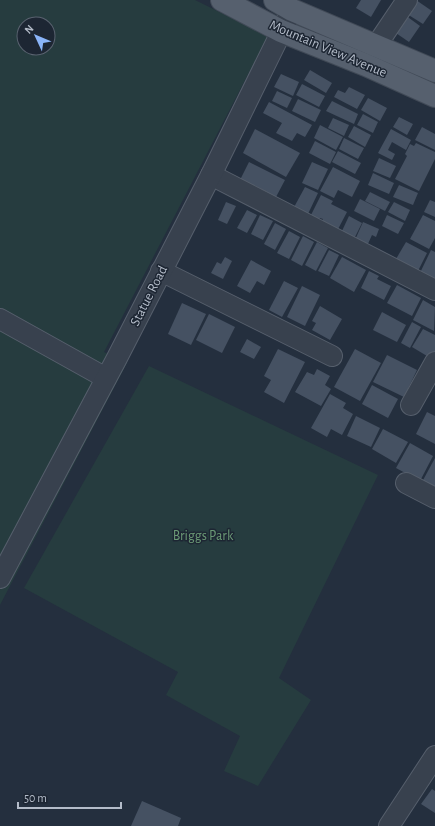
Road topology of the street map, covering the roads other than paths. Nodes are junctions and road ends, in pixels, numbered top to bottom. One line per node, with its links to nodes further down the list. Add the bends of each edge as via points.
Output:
1 (222, 0): 4 (main road, Mountain View Avenue)
2 (406, 0): 5 (street)
3 (284, 5): 4 (street, Statue Road); 5 (main road, Mountain View Avenue)
4 (281, 31): 7 (main road, Mountain View Avenue); 8 (street, Statue Road)
5 (376, 46): 6 (main road, Mountain View Avenue)
6 (435, 72)
7 (435, 96)
8 (211, 175): 9 (street, Statue Road); 10 (street)
9 (162, 271): 12 (street); 14 (street, Statue Road)
10 (435, 290)
11 (0, 319): 14 (street)
12 (332, 356)
13 (435, 362): 15 (street)
14 (106, 378): 18 (street, Statue Road)
15 (411, 405)
16 (406, 482): 17 (street)
17 (435, 498)
18 (0, 578)
19 (435, 756): 20 (street)
20 (389, 826)

